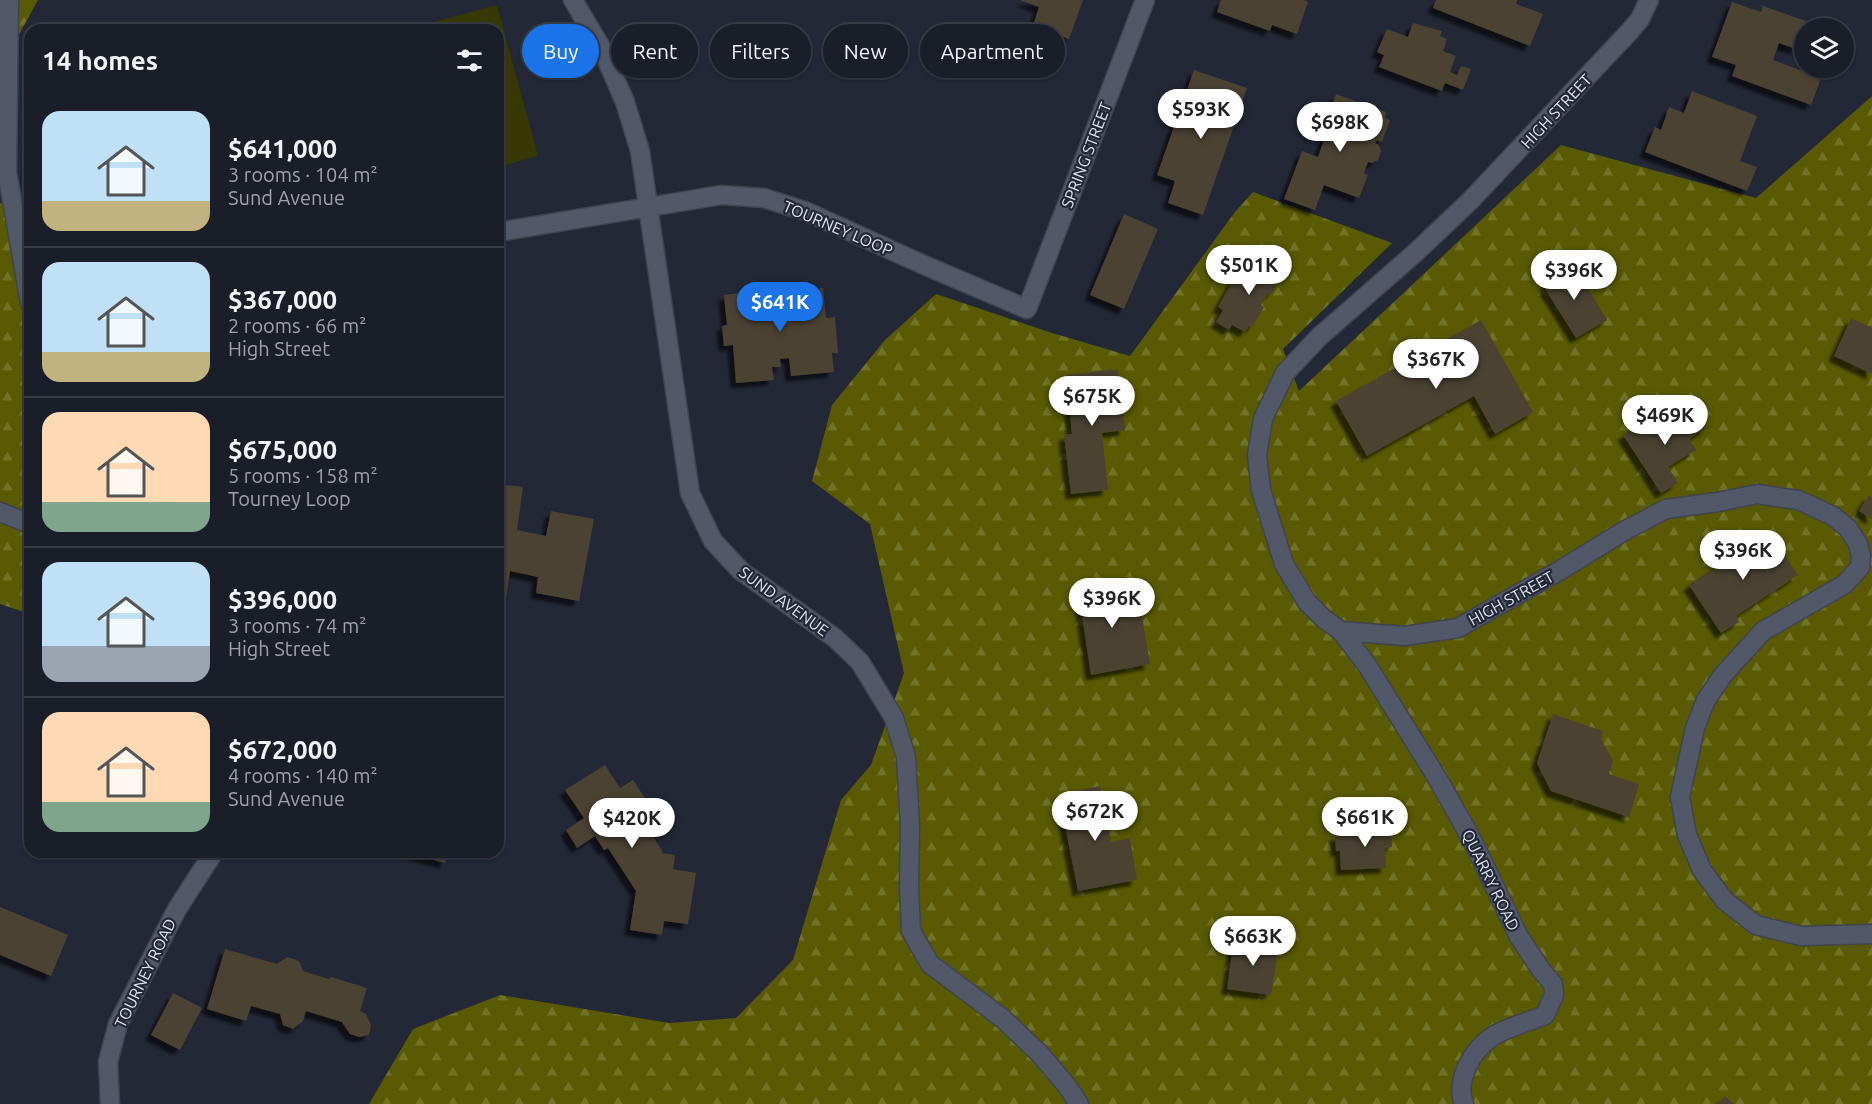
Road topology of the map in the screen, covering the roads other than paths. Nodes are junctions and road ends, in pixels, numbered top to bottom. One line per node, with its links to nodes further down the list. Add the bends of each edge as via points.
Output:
1 (9, 0): 7 (street, via 7,172)
2 (573, 0): 5 (street, SUND AVENUE, via 602,49 626,102)
3 (1145, 0): 8 (street, SPRING STREET)
4 (1649, 0): 11 (street, HIGH STREET, via 1630,31 1518,152 1285,373 1263,419 1257,455 1261,490 1284,564 1307,602)
5 (649, 207): 6 (street, TOURNEY LOOP); 8 (street, TOURNEY LOOP, via 721,195 764,198 805,211); 15 (street, SUND AVENUE, via 690,493 713,541 741,571 835,638 860,662 894,718 906,757 911,931 930,964 1002,1018 1040,1054)
6 (504, 231)
7 (24, 269)
8 (1027, 309)
9 (0, 512): 10 (street)
10 (24, 522)
11 (1341, 631): 13 (street, HIGH STREET, via 1405,636 1458,628 1666,509 1756,494 1798,500 1833,516 1848,528 1858,544 1860,567 1845,584 1763,631 1723,675 1706,700 1695,728 1680,797 1687,835 1702,870 1725,902 1756,925 1801,936); 16 (street, QUARRY ROAD, via 1367,665 1439,781 1518,935 1553,984 1554,995 1545,1015 1492,1037 1468,1062 1460,1093)
12 (210, 858): 14 (street, TOURNEY ROAD, via 177,909 118,1024 108,1062)
13 (1872, 934)
14 (110, 1104)
15 (1079, 1104)
16 (1464, 1104)

